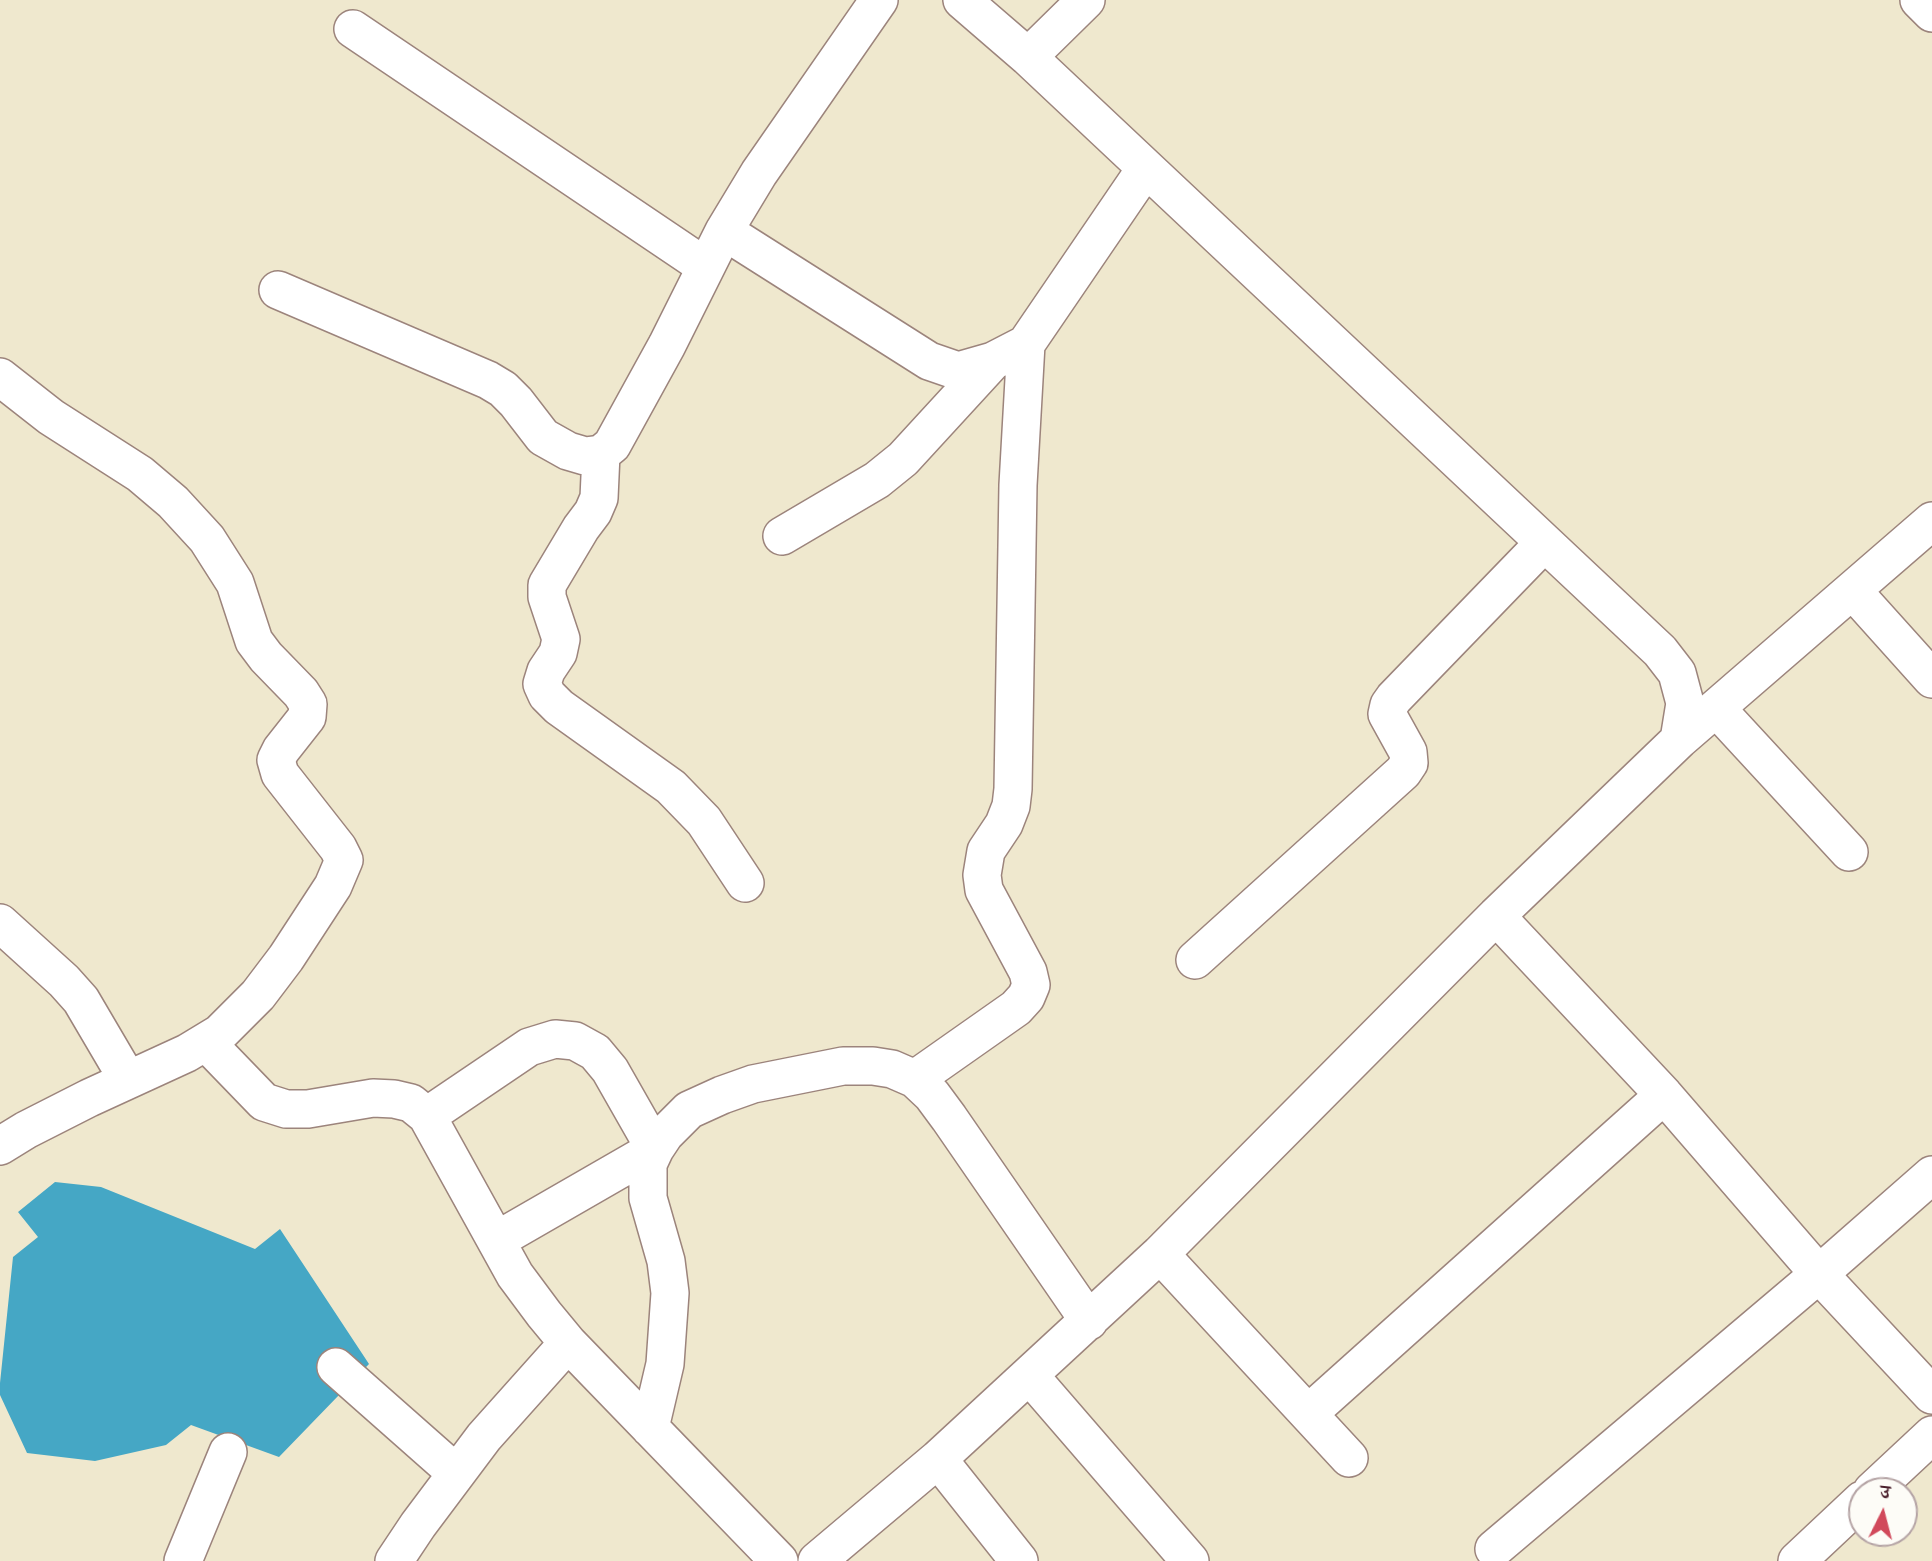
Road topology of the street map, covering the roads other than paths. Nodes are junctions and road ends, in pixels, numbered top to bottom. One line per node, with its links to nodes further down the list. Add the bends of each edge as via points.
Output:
1 (879, 0): 9 (street)
2 (962, 0): 7 (street)
3 (1086, 0): 7 (street)
4 (1919, 0): 5 (street)
5 (1932, 13)
6 (353, 29): 10 (street)
7 (1028, 57): 8 (street)
8 (1146, 169): 12 (street); 18 (street)
9 (724, 231): 10 (street); 13 (street, via 929,361 957,371)
10 (706, 267): 15 (street, via 612,445)
11 (278, 290): 15 (street, via 488,380 516,402 543,437 585,456)
12 (1026, 344): 13 (street); 29 (street, via 1018,485 1013,789 1004,824 986,850 982,875 984,890 1031,985 1016,1008)
13 (993, 361): 17 (street, via 877,480)
14 (0, 377): 28 (street, via 51,417 141,474 173,502 206,539 235,583 254,641 308,704 307,717 276,760 280,774 344,860 334,886 286,958 240,1015)
15 (601, 454): 24 (street, via 599,498 547,585 561,639 542,684 559,707 671,787 704,821)
16 (1932, 521): 19 (street)
17 (782, 536)
18 (1544, 543): 22 (street, via 1660,651 1677,673 1685,703); 27 (street, via 1394,698 1387,714 1408,752 1409,763 1403,772)
19 (1853, 591): 20 (street); 21 (street)
20 (1932, 678)
21 (1716, 708): 22 (street); 23 (street)
22 (1679, 740): 25 (street)
23 (1849, 852)
24 (745, 883)
25 (1496, 916): 31 (street); 37 (street)
26 (0, 923): 30 (street, via 81,1000)
27 (1195, 960)
28 (206, 1042): 30 (street); 32 (street, via 264,1102 308,1109 394,1098 411,1103)
29 (915, 1079): 34 (street, via 892,1069 843,1066 754,1084 689,1110); 39 (street, via 949,1118)
30 (128, 1080): 33 (street)
31 (1664, 1096): 38 (street); 44 (street)
32 (427, 1116): 34 (street, via 528,1047 555,1040 575,1041 594,1052 610,1070); 36 (street)
33 (0, 1146)
34 (654, 1149): 36 (street); 45 (street, via 648,1164 648,1198 670,1293 665,1364)
35 (1932, 1175): 38 (street)
36 (496, 1240): 40 (street, via 515,1275)
37 (1160, 1254): 39 (street); 44 (street)
38 (1819, 1274): 43 (street); 53 (street)
39 (1089, 1321): 42 (street)
40 (568, 1343): 45 (street); 50 (street)
41 (336, 1367): 50 (street)
42 (1030, 1376): 49 (street); 59 (street)
43 (1932, 1395)
44 (1309, 1413): 48 (street)
45 (650, 1428): 56 (street)
46 (1932, 1435): 51 (street)
47 (228, 1452): 54 (street)
48 (1349, 1458)
49 (939, 1459): 57 (street); 58 (street)
50 (456, 1473): 55 (street)
51 (1887, 1477)
52 (1848, 1513): 60 (street)
53 (1493, 1549)
54 (183, 1561)
55 (394, 1561)
56 (779, 1561)
57 (817, 1561)
58 (1019, 1561)
59 (1190, 1561)
60 (1797, 1561)

